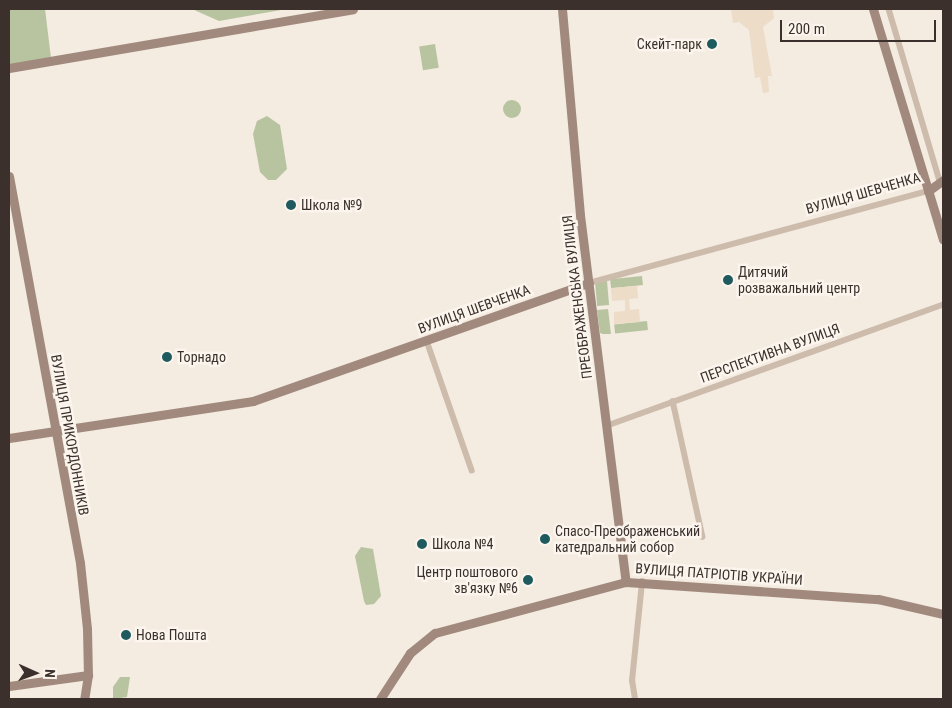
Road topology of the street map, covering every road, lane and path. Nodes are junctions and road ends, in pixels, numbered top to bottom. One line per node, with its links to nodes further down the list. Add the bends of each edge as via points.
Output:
1 (353, 9): 5 (main road)
2 (562, 9): 10 (main road, ПРЕОБРАЖЕНСЬКА ВУЛИЦЯ)
3 (873, 9): 8 (main road)
4 (889, 9): 7 (street)
5 (9, 68)
6 (9, 176): 15 (main road, ВУЛИЦЯ ПРИКОРДОННИКІВ)
7 (941, 180): 8 (main road, ВУЛИЦЯ ШЕВЧЕНКА)
8 (928, 191): 9 (main road); 10 (street, ВУЛИЦЯ ШЕВЧЕНКА)
9 (943, 240)
10 (589, 283): 12 (main road, ВУЛИЦЯ ШЕВЧЕНКА); 14 (main road, ПРЕОБРАЖЕНСЬКА ВУЛИЦЯ)
11 (943, 305): 13 (street, ПЕРСПЕКТИВНА ВУЛИЦЯ)
12 (427, 341): 15 (main road, ВУЛИЦЯ ШЕВЧЕНКА, via 253,401); 17 (street)
13 (673, 401): 14 (street, ПЕРСПЕКТИВНА ВУЛИЦЯ); 18 (street)
14 (606, 426): 19 (main road, ПРЕОБРАЖЕНСЬКА ВУЛИЦЯ)
15 (56, 431): 16 (main road, ВУЛИЦЯ ШЕВЧЕНКА); 22 (main road, ВУЛИЦЯ ПРИКОРДОННИКІВ, via 80,563)
16 (9, 438)
17 (472, 470)
18 (703, 537)
19 (626, 582): 20 (main road, ВУЛИЦЯ ПАТРІОТІВ УКРАЇНИ); 25 (main road, ВУЛИЦЯ ПАТРІОТІВ УКРАЇНИ, via 435,633 410,653)
20 (642, 582): 21 (main road, ВУЛИЦЯ ПАТРІОТІВ УКРАЇНИ, via 878,599); 26 (street, via 632,681)
21 (943, 614)
22 (88, 674): 23 (main road); 24 (main road, ВУЛИЦЯ ПРИКОРДОННИКІВ)
23 (9, 686)
24 (84, 699)
25 (380, 699)
26 (635, 699)

